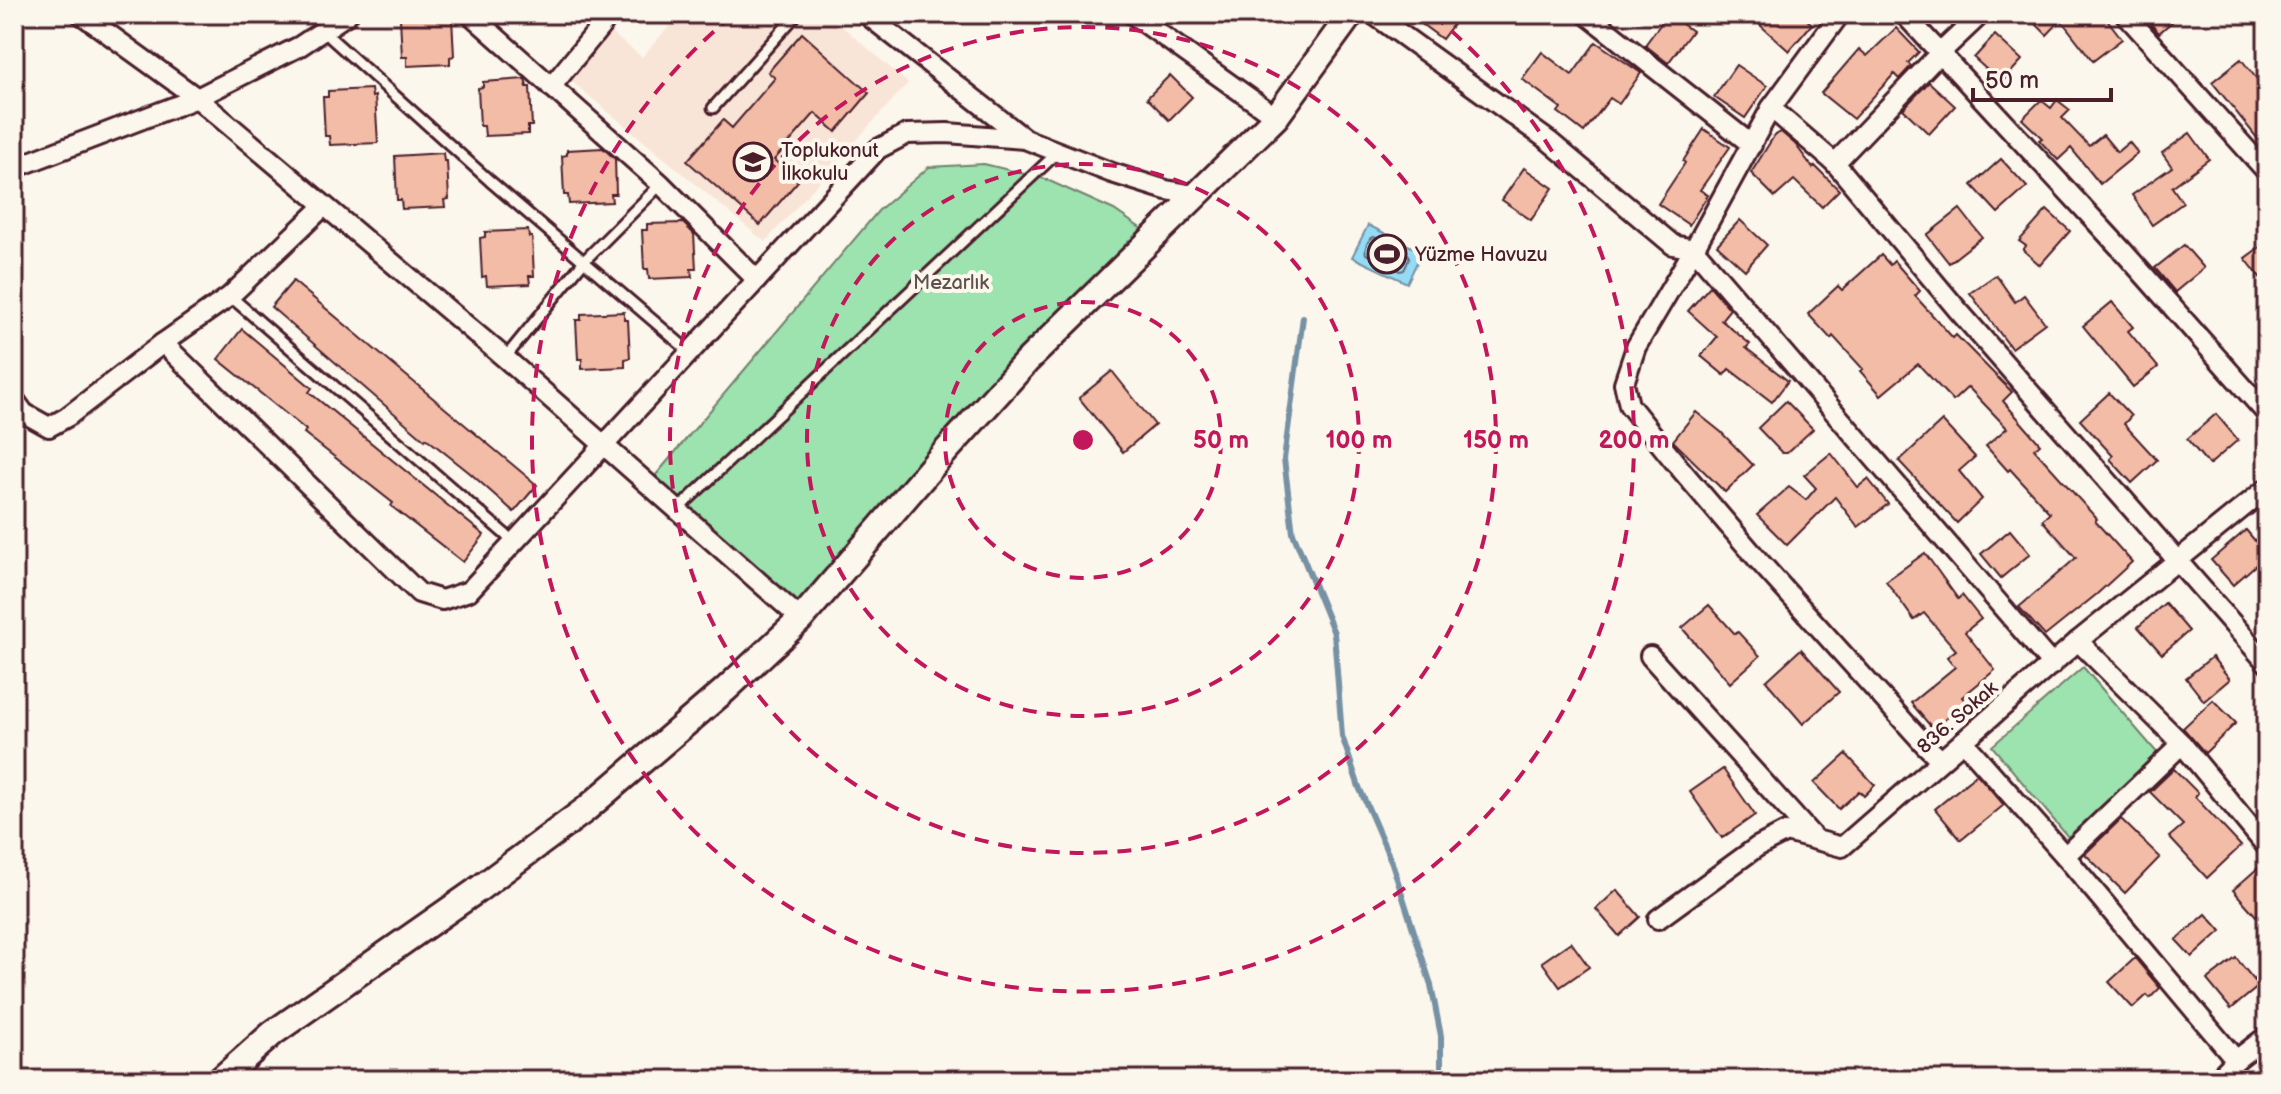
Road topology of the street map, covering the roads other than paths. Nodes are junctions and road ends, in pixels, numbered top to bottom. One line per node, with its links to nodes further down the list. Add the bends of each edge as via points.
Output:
1 (81, 14): 18 (street)
2 (348, 14): 15 (street)
3 (470, 14): 17 (street)
4 (611, 14): 17 (street)
5 (797, 14): 19 (lane)
6 (866, 14): 22 (street)
7 (1132, 14): 21 (street)
8 (1351, 14): 21 (street)
9 (1373, 14): 31 (street, via 1549,141 1673,245)
10 (1586, 14): 23 (street)
11 (1904, 14): 16 (street)
12 (1981, 14): 16 (street)
13 (2125, 14): 27 (street)
14 (1837, 15): 20 (street)
15 (323, 31): 18 (street); 32 (lane)
16 (1940, 53): 25 (street); 39 (street)
17 (551, 87): 28 (street)
18 (197, 98): 26 (street); 30 (street)
19 (713, 108)
20 (1771, 108): 23 (street); 25 (street)
21 (1276, 117): 29 (street)
22 (1025, 139): 24 (street); 33 (street, via 907,134 878,149)
23 (1752, 145): 31 (street)
24 (1058, 152): 29 (street); 42 (lane)
25 (1835, 163): 44 (street)
26 (14, 168)
27 (2267, 172)
28 (661, 184): 32 (lane); 33 (street)
29 (1195, 195): 45 (street, via 1027,361)
30 (324, 206): 34 (street); 37 (street)
31 (1694, 249): 49 (street); 52 (street, via 1636,347 1624,383 1629,405 1759,561)
32 (584, 261): 36 (lane); 37 (lane)
33 (757, 280): 36 (street)
34 (230, 296): 35 (street); 43 (lane)
35 (163, 343): 38 (street, via 49,427 24,413); 43 (street, via 419,593 442,600 469,591)
36 (691, 353): 40 (street)
37 (505, 358): 40 (street)
38 (14, 399)
39 (2267, 414)
40 (604, 447): 42 (street); 43 (street)
41 (2267, 488): 44 (street, 836. Sokak)
42 (678, 509): 45 (street)
43 (514, 542)
44 (2177, 562): 46 (street, 836. Sokak); 48 (street)
45 (801, 619): 59 (street, via 585,810 273,1033)
46 (2078, 641): 49 (street, 836. Sokak); 51 (street)
47 (1650, 656): 53 (street)
48 (2267, 663)
49 (2052, 665): 50 (street, 836. Sokak)
50 (1963, 741): 52 (street, 836. Sokak); 55 (street)
51 (2182, 744): 54 (street); 55 (street)
52 (1941, 760): 53 (street, 836. Sokak, via 1842,847)
53 (1814, 838): 56 (street, 836. Sokak, via 1786,832)
54 (2267, 847)
55 (2065, 856): 58 (street)
56 (1658, 919)
57 (2267, 1036): 58 (street)
58 (2236, 1060): 60 (street)
59 (220, 1080)
60 (2216, 1080)

